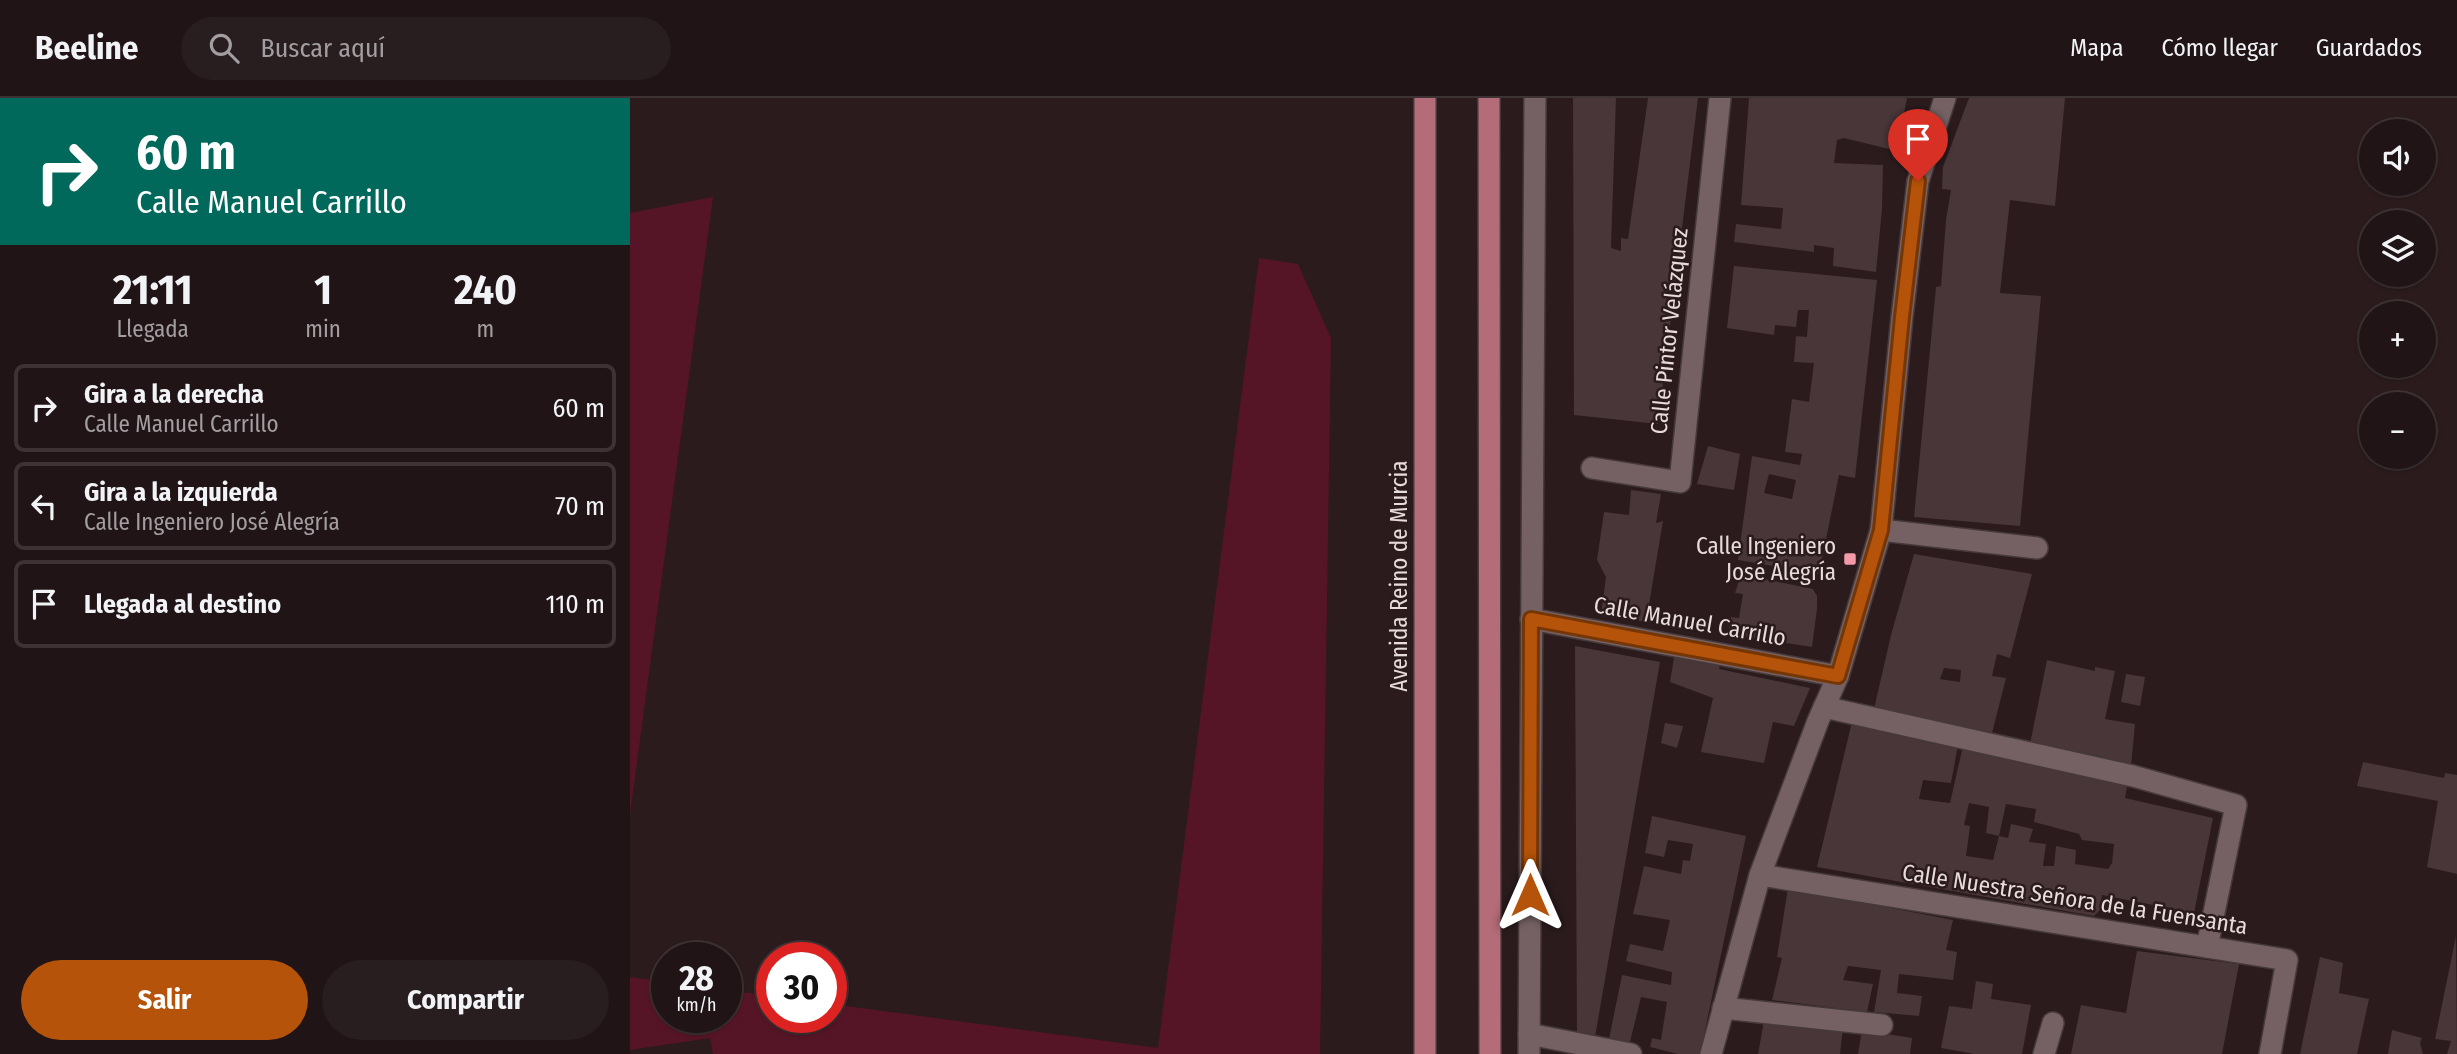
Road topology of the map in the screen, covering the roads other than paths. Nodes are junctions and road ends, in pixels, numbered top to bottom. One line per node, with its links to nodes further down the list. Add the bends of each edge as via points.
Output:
1 (1425, 98): 18 (main road, Avenida Reino de Murcia)
2 (1489, 98): 19 (main road)
3 (1535, 98): 9 (street)
4 (1720, 98): 6 (street, Calle Pintor Velázquez, via 1680,482)
5 (1945, 98): 7 (street, via 1918,181)
6 (1592, 468)
7 (1881, 530): 8 (street); 10 (street)
8 (2037, 548)
9 (1531, 619): 10 (street, Calle Manuel Carrillo); 17 (street)
10 (1838, 676): 11 (street)
11 (1824, 707): 12 (street); 13 (street, via 2133,776 2236,805)
12 (1760, 875): 13 (street, Calle Nuestra Señora de la Fuensanta); 14 (street)
13 (2207, 947): 23 (street, Calle Nuestra Señora de la Fuensanta, via 2287,960)
14 (1723, 1008): 16 (street); 21 (street)
15 (2053, 1023): 22 (street)
16 (1882, 1025)
17 (1529, 1044): 20 (street)
18 (1424, 1054)
19 (1490, 1054)
20 (1630, 1054)
21 (1711, 1054)
22 (2044, 1054)
23 (2270, 1054)

